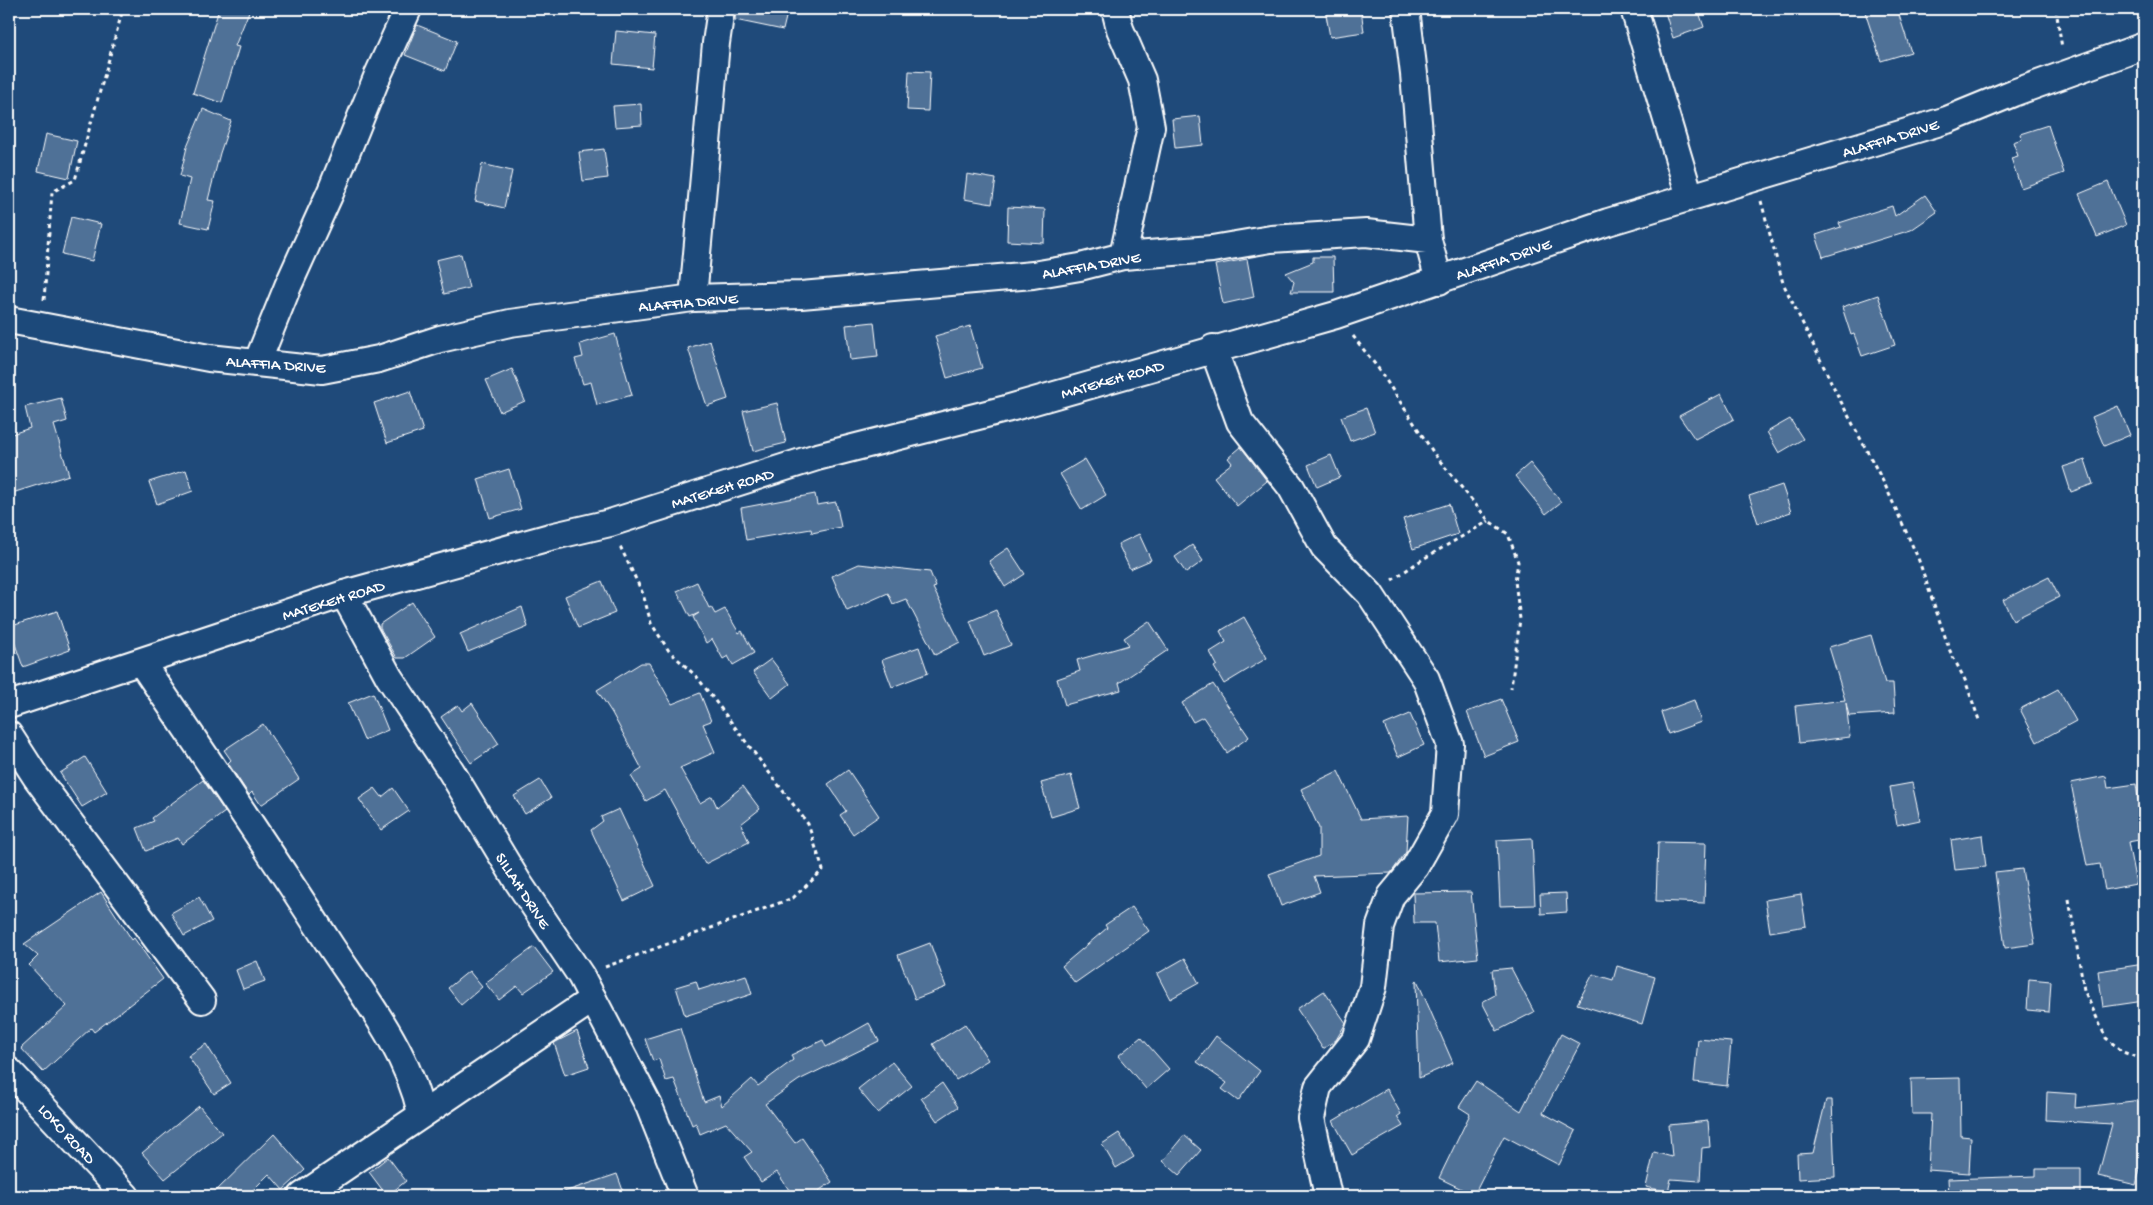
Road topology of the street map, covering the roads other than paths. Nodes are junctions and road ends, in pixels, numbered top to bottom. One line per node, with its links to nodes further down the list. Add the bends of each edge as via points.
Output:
1 (408, 9): 14 (street, via 376,77)
2 (722, 9): 11 (street, via 716,43)
3 (1115, 9): 9 (street, via 1142,80 1151,126)
4 (1406, 9): 8 (street)
5 (1634, 9): 7 (street)
6 (2144, 46): 7 (street, ALAFFIA DRIVE, via 1947,120)
7 (1690, 197): 10 (street, ALAFFIA DRIVE)
8 (1428, 240): 9 (street, ALAFFIA DRIVE, via 1366,233 1271,239 1212,249); 10 (street, ALAFFIA DRIVE)
9 (1122, 256): 11 (street, ALAFFIA DRIVE, via 1023,276 801,295)
10 (1439, 281): 13 (street, MATEKEH ROAD, via 1336,315)
11 (693, 298): 14 (street, ALAFFIA DRIVE, via 510,323 440,339 379,359 322,370)
12 (9, 320): 14 (street, ALAFFIA DRIVE, via 209,358)
13 (1213, 348): 15 (street, MATEKEH ROAD, via 1006,409 817,457 610,523); 26 (street, via 1240,422 1291,487 1324,547 1370,594 1426,679 1450,744 1445,814 1415,868 1391,896 1380,926 1373,987 1356,1039 1318,1087 1311,1118)
14 (257, 363)
15 (344, 594): 16 (street, MATEKEH ROAD); 19 (street, SILLAH DRIVE, via 389,677 452,771)
16 (141, 662): 17 (street, MATEKEH ROAD); 22 (street, via 286,876 402,1056)
17 (9, 705)
18 (9, 735): 20 (street, via 36,777)
19 (593, 999): 22 (street); 25 (street, SILLAH DRIVE, via 649,1106)
20 (202, 1000)
21 (9, 1070): 23 (street, LOKO ROAD)
22 (421, 1113): 24 (street)
23 (126, 1196)
24 (302, 1196)
25 (685, 1196)
26 (1328, 1196)

